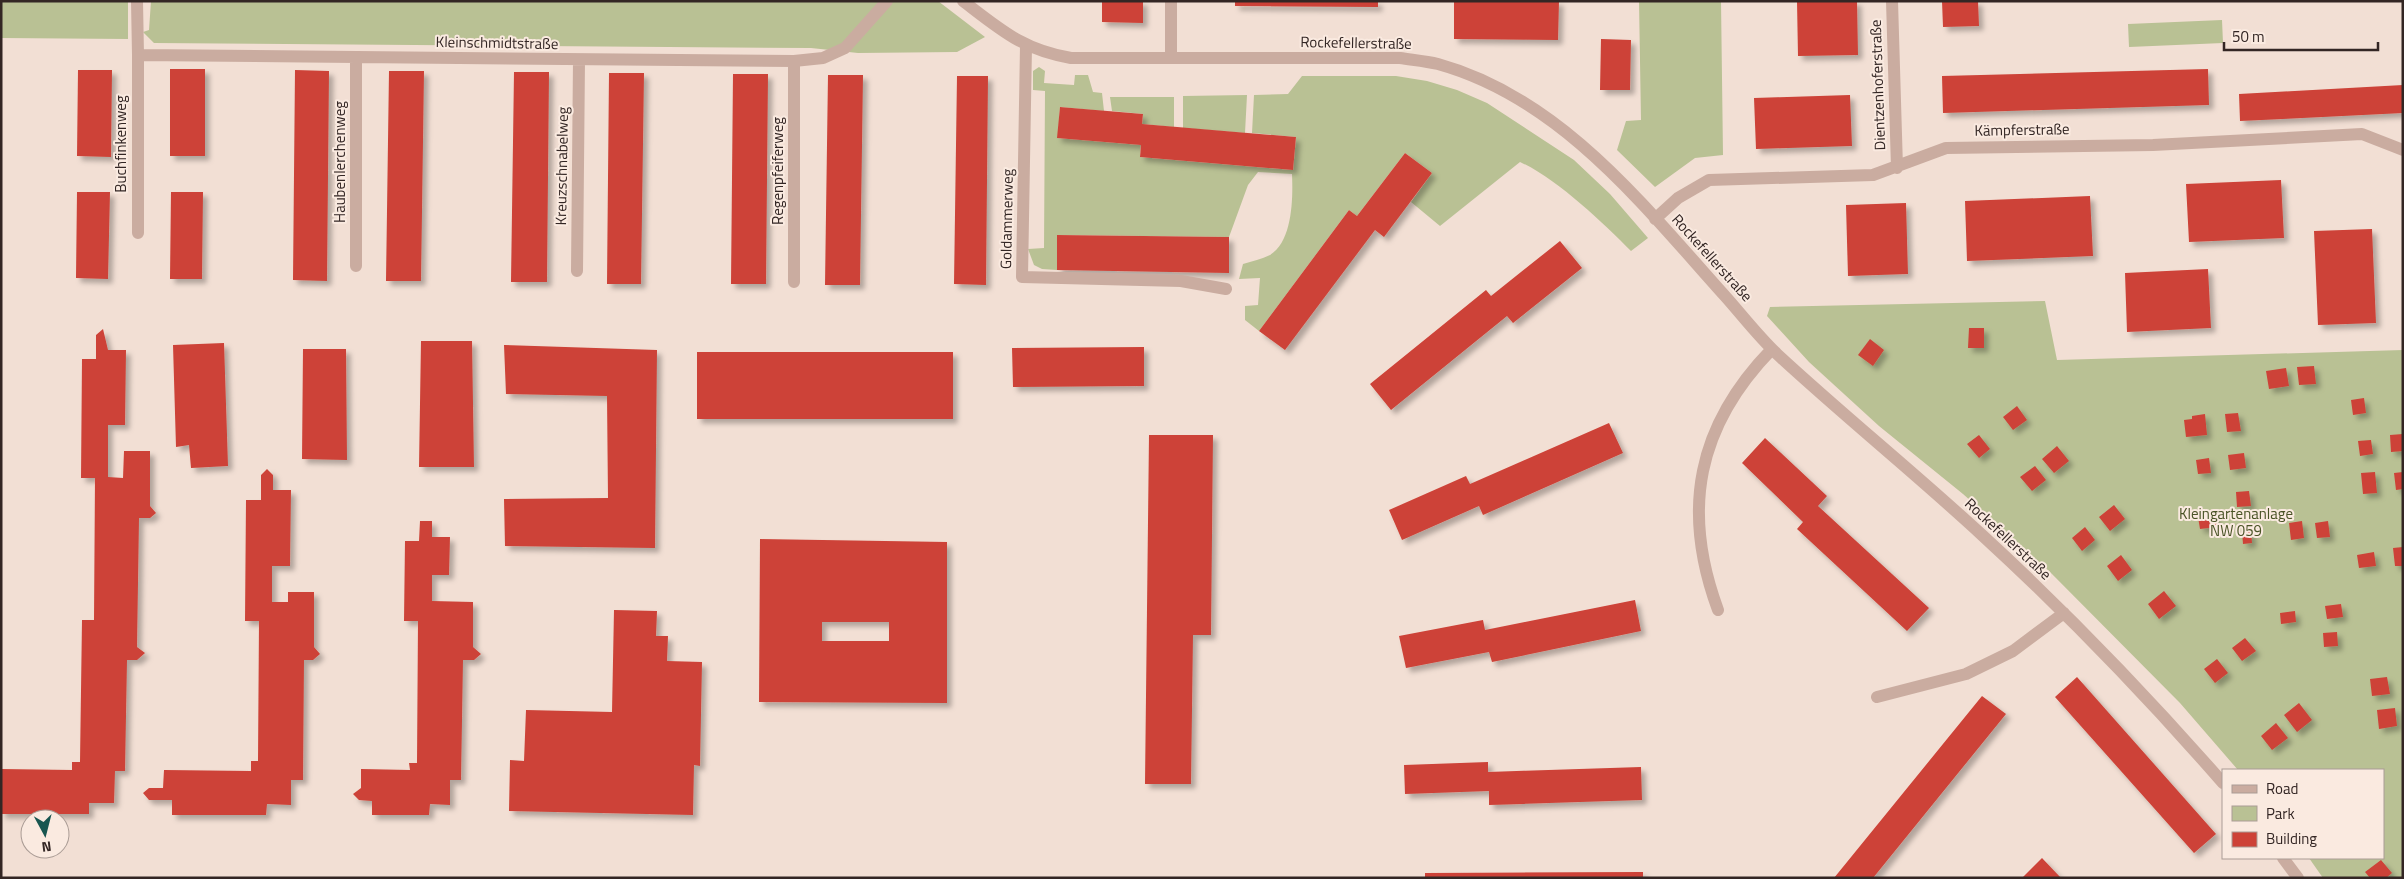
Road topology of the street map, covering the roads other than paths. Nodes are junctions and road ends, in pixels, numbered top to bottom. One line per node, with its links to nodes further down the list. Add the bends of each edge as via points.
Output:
1 (137, 1): 7 (street)
2 (887, 1): 11 (street, Kleinschmidtstraße, via 846,48 823,58)
3 (964, 1): 6 (street, Rockefellerstraße)
4 (1171, 1): 9 (street)
5 (1892, 1): 13 (street, Dientzenhoferstraße)
6 (1026, 46): 9 (street, Rockefellerstraße, via 1046,54 1071,58); 19 (street, Goldammerweg, via 1022,277 1181,280)
7 (138, 55): 8 (street, Kleinschmidtstraße); 15 (street, Buchfinkenweg)
8 (356, 57): 10 (street, Kleinschmidtstraße); 16 (street, Haubenlerchenweg)
9 (1171, 58): 14 (street, Rockefellerstraße, via 1400,58 1437,64 1468,74 1499,88 1594,155)
10 (579, 60): 11 (street, Kleinschmidtstraße); 17 (street, Kreuzschnabelweg)
11 (794, 61): 18 (street, Regenpfeiferweg)
12 (2403, 150): 13 (street, Kämpferstraße, via 2362,134 2169,144 1946,148)
13 (1897, 168): 14 (street, Kämpferstraße, via 1873,175 1709,180 1678,198)
14 (1656, 218): 20 (street, Rockefellerstraße)
15 (138, 233)
16 (356, 266)
17 (577, 271)
18 (794, 282)
19 (1226, 290)
20 (1772, 349): 21 (street, via 1752,370 1730,402 1713,434 1703,469 1699,528 1706,576); 22 (street, Rockefellerstraße)
21 (1718, 610)
22 (2064, 613): 23 (street, via 2013,651 1966,674); 24 (street, Rockefellerstraße)
23 (1877, 697)
24 (2222, 782)
25 (2284, 859): 26 (street)
26 (2298, 878)

